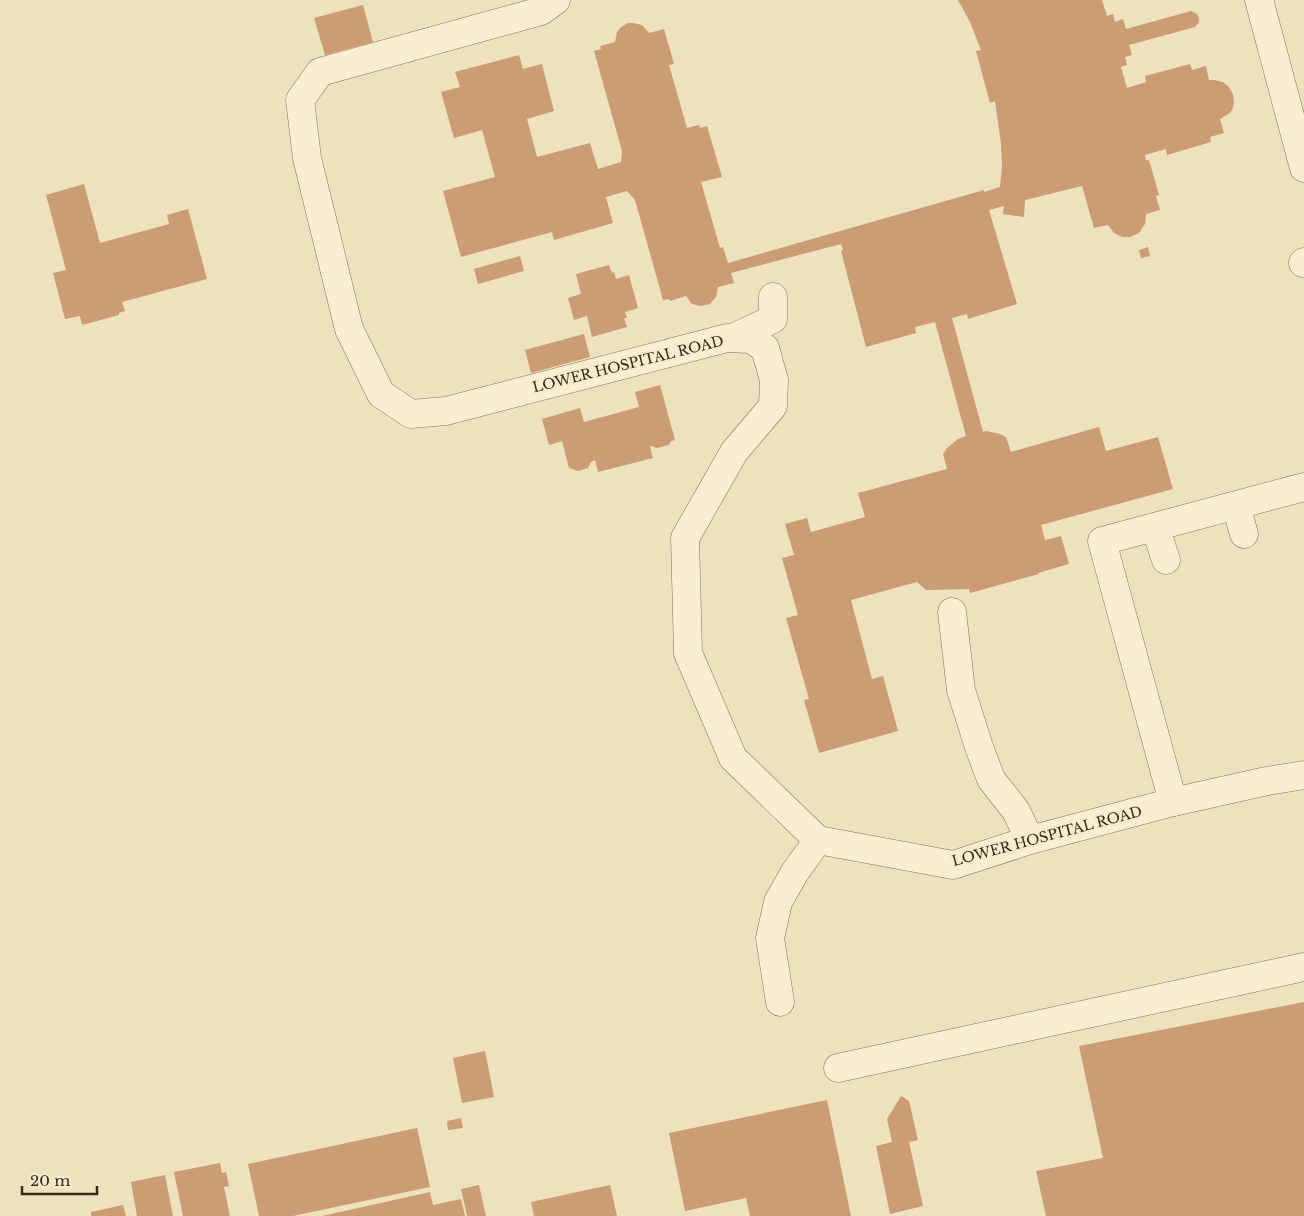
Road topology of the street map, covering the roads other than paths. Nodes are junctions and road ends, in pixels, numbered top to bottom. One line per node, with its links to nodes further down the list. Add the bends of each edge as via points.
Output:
1 (556, 0): 5 (street, LOWER HOSPITAL ROAD, via 541,11 320,72 300,100 307,158 349,329 381,394 411,414 446,411)
2 (1259, 0): 3 (street)
3 (1304, 168)
4 (773, 297): 5 (street, via 773,319)
5 (732, 338): 14 (street, LOWER HOSPITAL ROAD, via 750,339 764,348 777,390 773,406 734,452 685,538 688,653 733,758)
6 (1304, 487): 7 (street)
7 (1236, 506): 8 (street); 9 (street)
8 (1155, 527): 10 (street); 13 (street, via 1102,541)
9 (1244, 534)
10 (1166, 560)
11 (952, 612): 15 (street, via 961,690 979,747 991,778 1016,811)
12 (1304, 774): 13 (street, LOWER HOSPITAL ROAD)
13 (1173, 802): 15 (street, LOWER HOSPITAL ROAD)
14 (818, 840): 15 (street, LOWER HOSPITAL ROAD, via 953,865); 17 (street, via 778,902 770,938)
15 (1030, 840)
16 (1304, 967): 18 (street)
17 (780, 1002)
18 (838, 1068)

